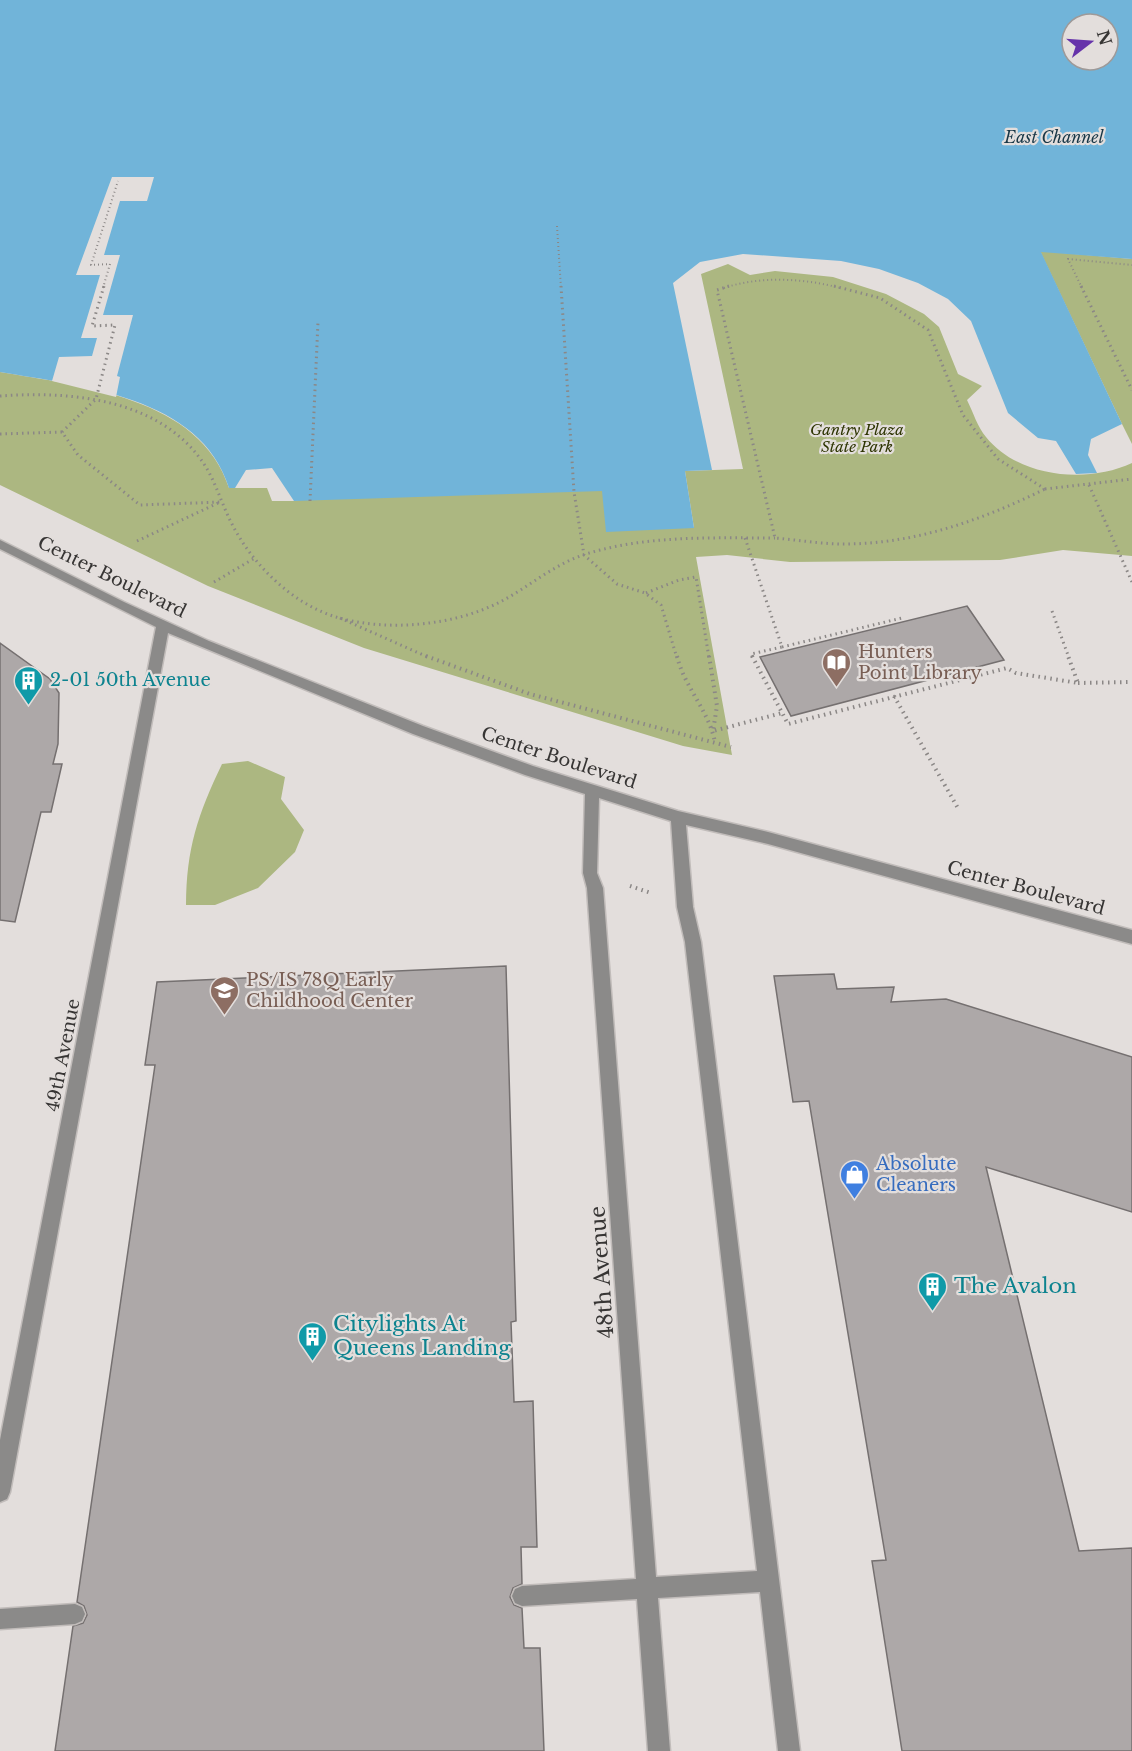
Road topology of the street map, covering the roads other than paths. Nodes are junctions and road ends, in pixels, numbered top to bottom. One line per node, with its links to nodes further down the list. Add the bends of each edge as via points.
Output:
1 (0, 544): 2 (street, Center Boulevard)
2 (163, 625): 3 (street, Center Boulevard, via 418,730); 6 (street, 49th Avenue)
3 (592, 791): 4 (street, Center Boulevard); 8 (street, 48th Avenue, via 590,873 595,888)
4 (678, 817): 5 (street, Center Boulevard); 7 (street, via 684,907 695,954)
5 (1132, 937)
6 (0, 1492)
7 (769, 1581): 8 (street); 13 (street)
8 (648, 1588): 9 (street); 12 (street, 48th Avenue)
9 (522, 1596)
10 (75, 1614): 11 (street)
11 (0, 1619)
12 (659, 1751)
13 (789, 1751)

